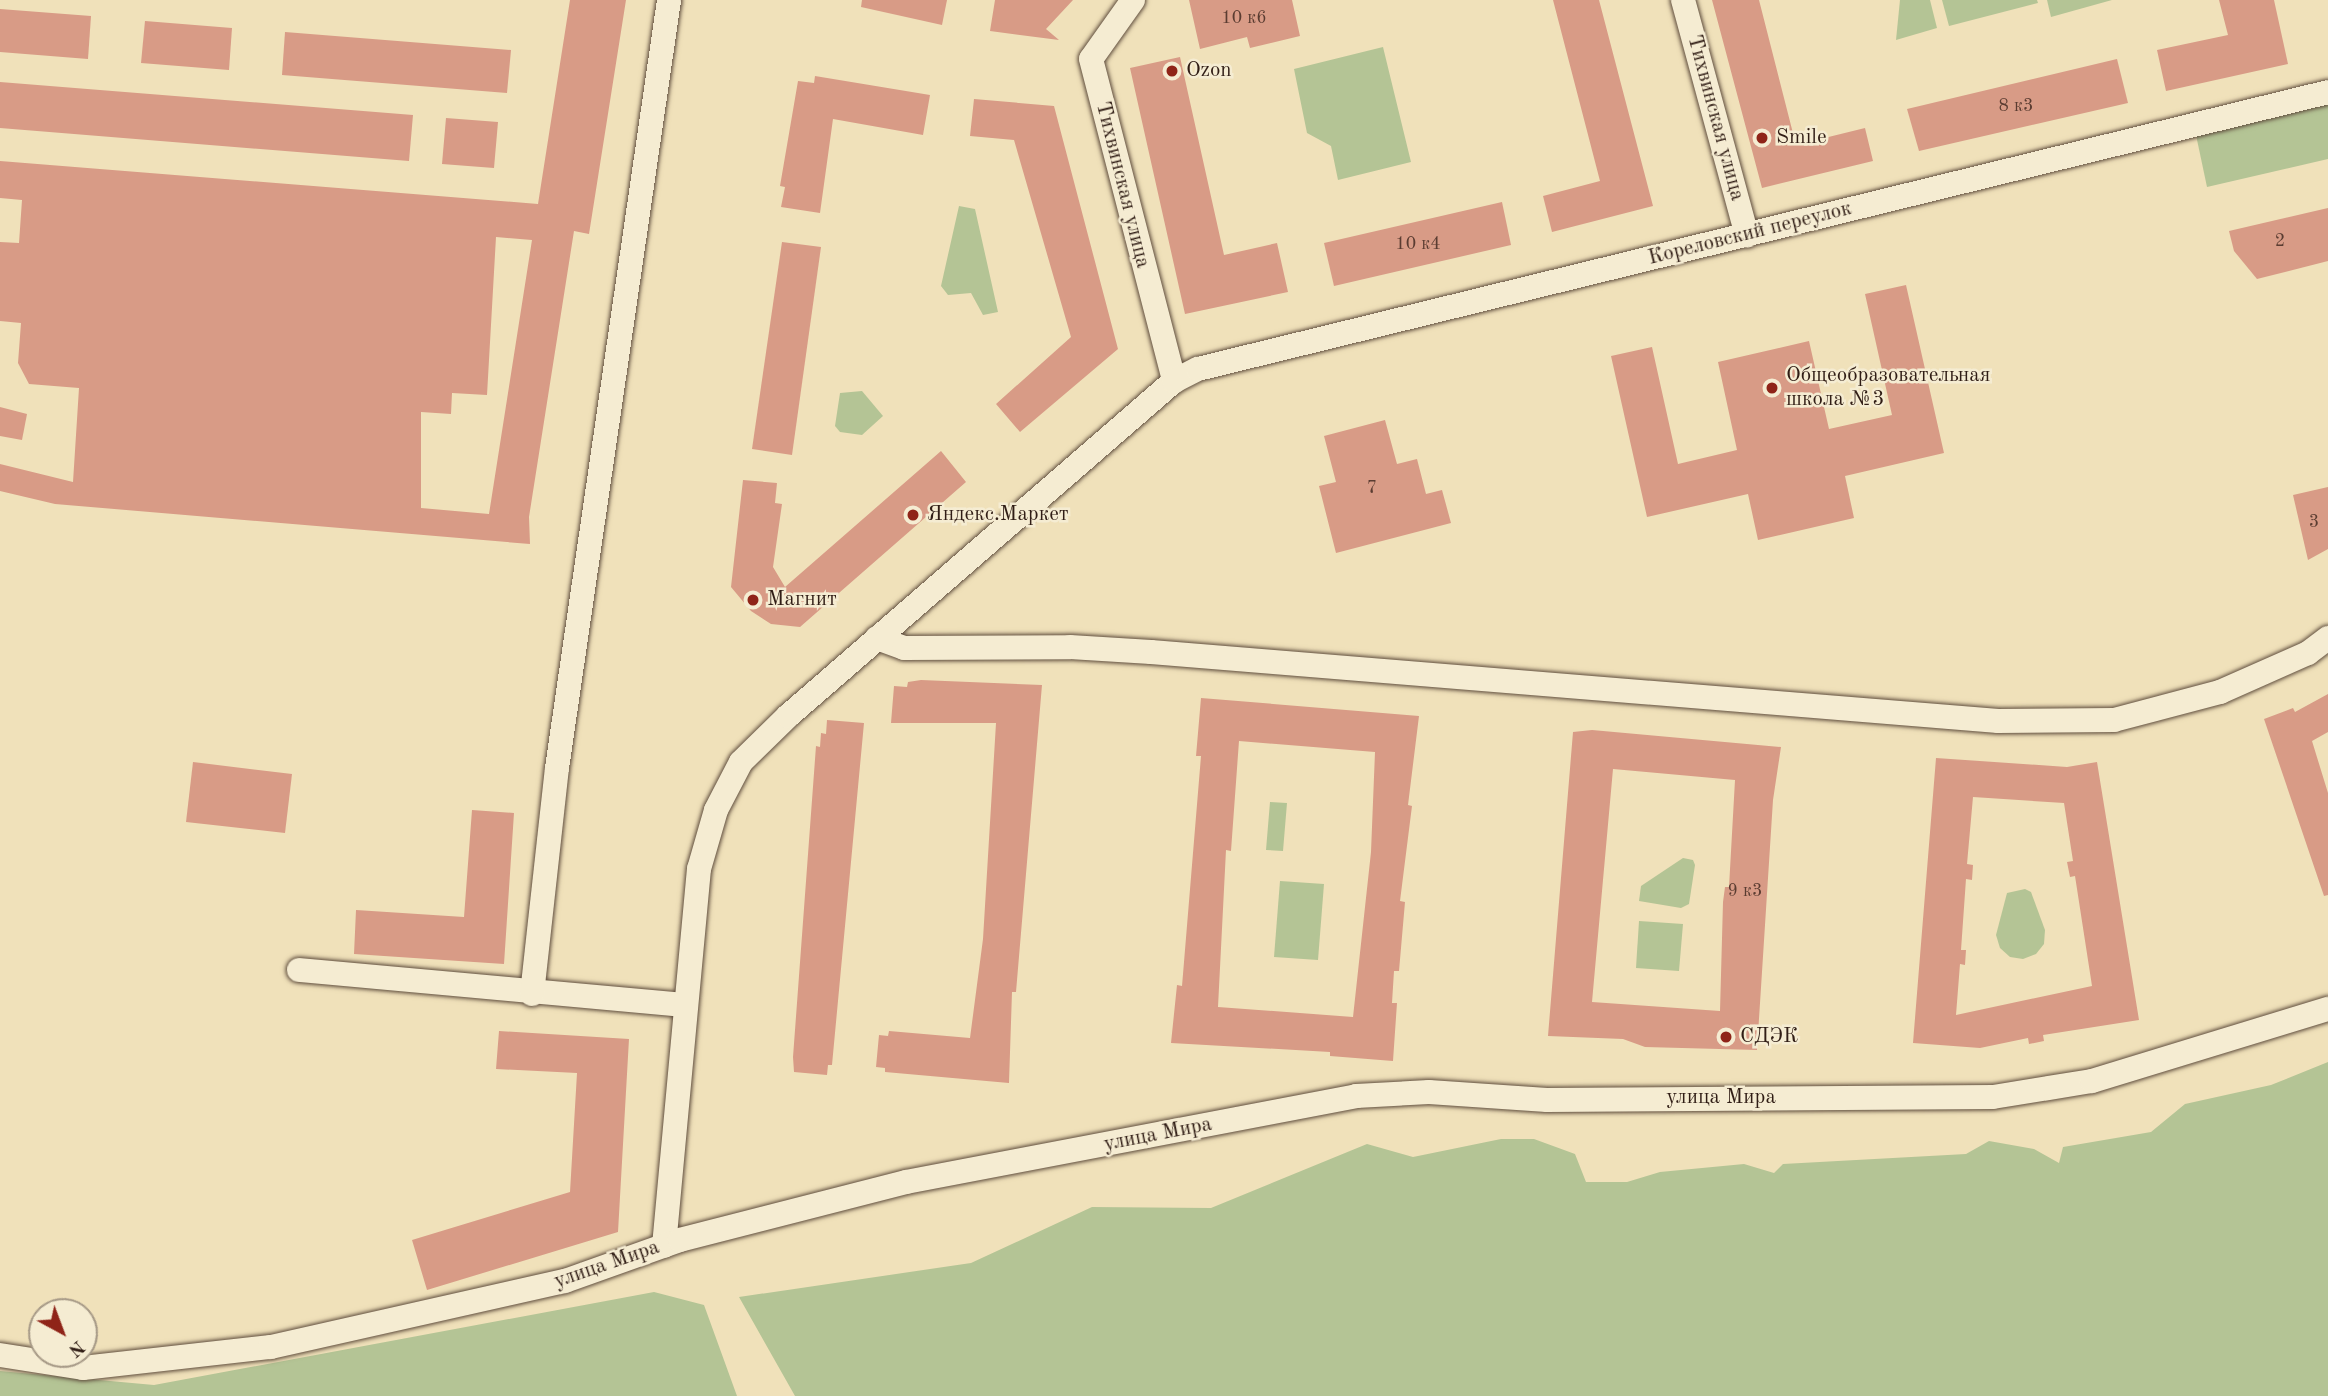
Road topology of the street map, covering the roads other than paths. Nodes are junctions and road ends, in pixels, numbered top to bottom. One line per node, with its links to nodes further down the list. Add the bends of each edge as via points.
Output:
1 (669, 0): 10 (street, via 557,768)
2 (1133, 0): 6 (street, Тихвинская улица, via 1091,59)
3 (1683, 0): 5 (street, Тихвинская улица)
4 (2328, 92): 5 (street, Кореловский переулок)
5 (1747, 235): 6 (street, Кореловский переулок, via 1198,369)
6 (1174, 381): 7 (street, Кореловский переулок)
7 (877, 638): 8 (street, via 904,648 1070,647 1151,652 1998,722 2114,720 2220,692 2308,653); 11 (street, Кореловский переулок, via 741,762 716,810 699,869)
8 (2328, 638)
9 (299, 970): 10 (street)
10 (532, 994): 11 (street)
11 (683, 1004): 13 (street, Кореловский переулок)
12 (2328, 1009): 13 (street, улица Мира, via 2106,1077 1993,1097 1547,1100 1429,1092 1356,1096 906,1182)
13 (664, 1245): 14 (street, улица Мира, via 565,1281 271,1347 83,1368)
14 (0, 1355)

